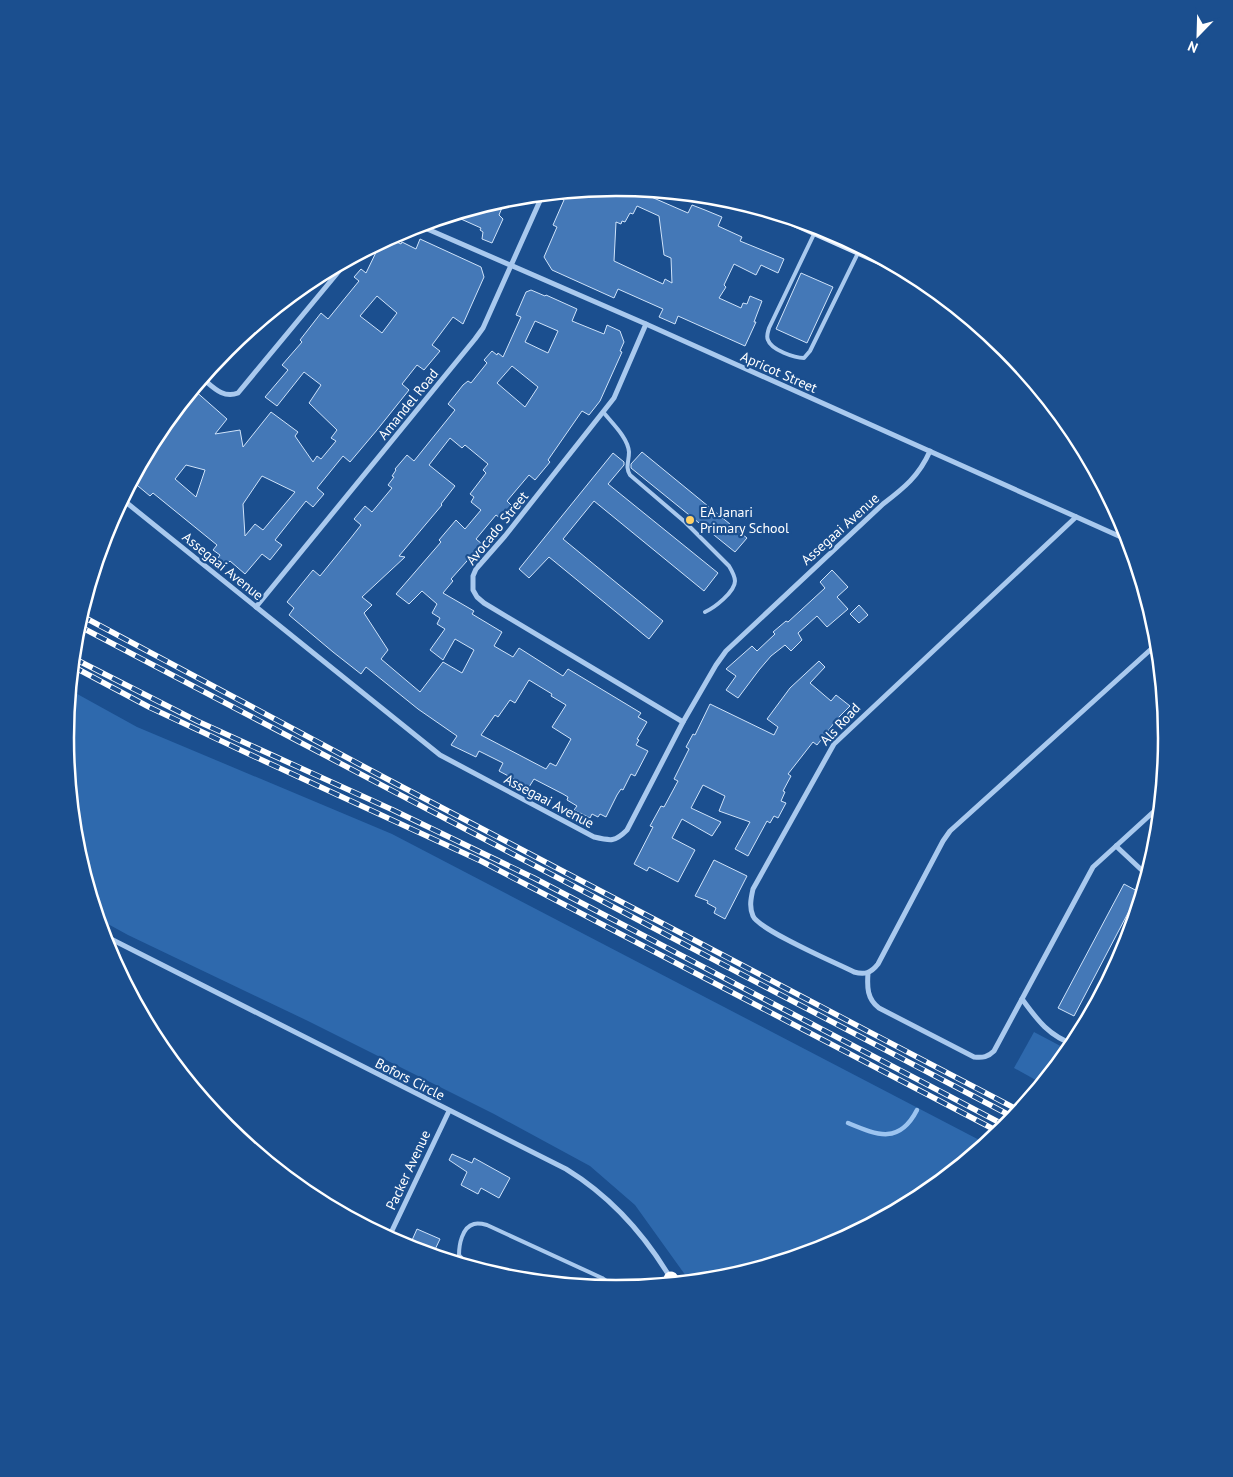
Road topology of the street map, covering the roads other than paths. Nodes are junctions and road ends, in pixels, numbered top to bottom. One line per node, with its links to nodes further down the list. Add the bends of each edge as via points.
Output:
1 (541, 201): 5 (street, Amandel Road)
2 (429, 230): 5 (street, Apricot Street)
3 (815, 234): 4 (lane, via 767,337 773,347 797,358 804,358 810,351)
4 (858, 253)
5 (512, 265): 7 (street, Apricot Street); 14 (street, Amandel Road, via 475,340)
6 (338, 273): 8 (street, via 238,393 232,396 224,394)
7 (646, 324): 9 (street, Avocado Street, via 614,398); 10 (street, Apricot Street)
8 (207, 382)
9 (604, 413): 15 (lane, via 628,447 626,467 630,475 685,522 734,575 732,589); 17 (street, Avocado Street, via 476,569 473,590 484,603)
10 (930, 451): 12 (street, Apricot Street); 17 (street, Assegaai Avenue, via 905,487 869,516 726,652)
11 (128, 503): 14 (street, Assegaai Avenue)
12 (1076, 517): 13 (street, Apricot Street); 22 (street, Als Road, via 834,744 753,889 750,901 753,917 767,929 854,972)
13 (1120, 537)
14 (256, 607): 17 (street, Assegaai Avenue, via 440,755 594,838 611,841 627,830)
15 (705, 612)
16 (1152, 648): 22 (street, via 950,831 878,964)
17 (683, 722)
18 (1155, 811): 19 (street)
19 (1116, 846): 20 (street); 23 (street, via 1086,878)
20 (1143, 871)
21 (113, 941): 25 (street, Bofors Circle)
22 (868, 973): 23 (street, via 869,997 874,1004 974,1057 989,1056 994,1051)
23 (1022, 1000): 24 (street, via 1053,1035)
24 (1067, 1041)
25 (449, 1111): 26 (street, Packer Avenue); 28 (street, Bofors Circle, via 543,1156 601,1193 632,1224)
26 (391, 1232)
27 (461, 1258): 29 (lane, via 460,1245 465,1230 473,1224 487,1224)
28 (670, 1278)
29 (606, 1281)

